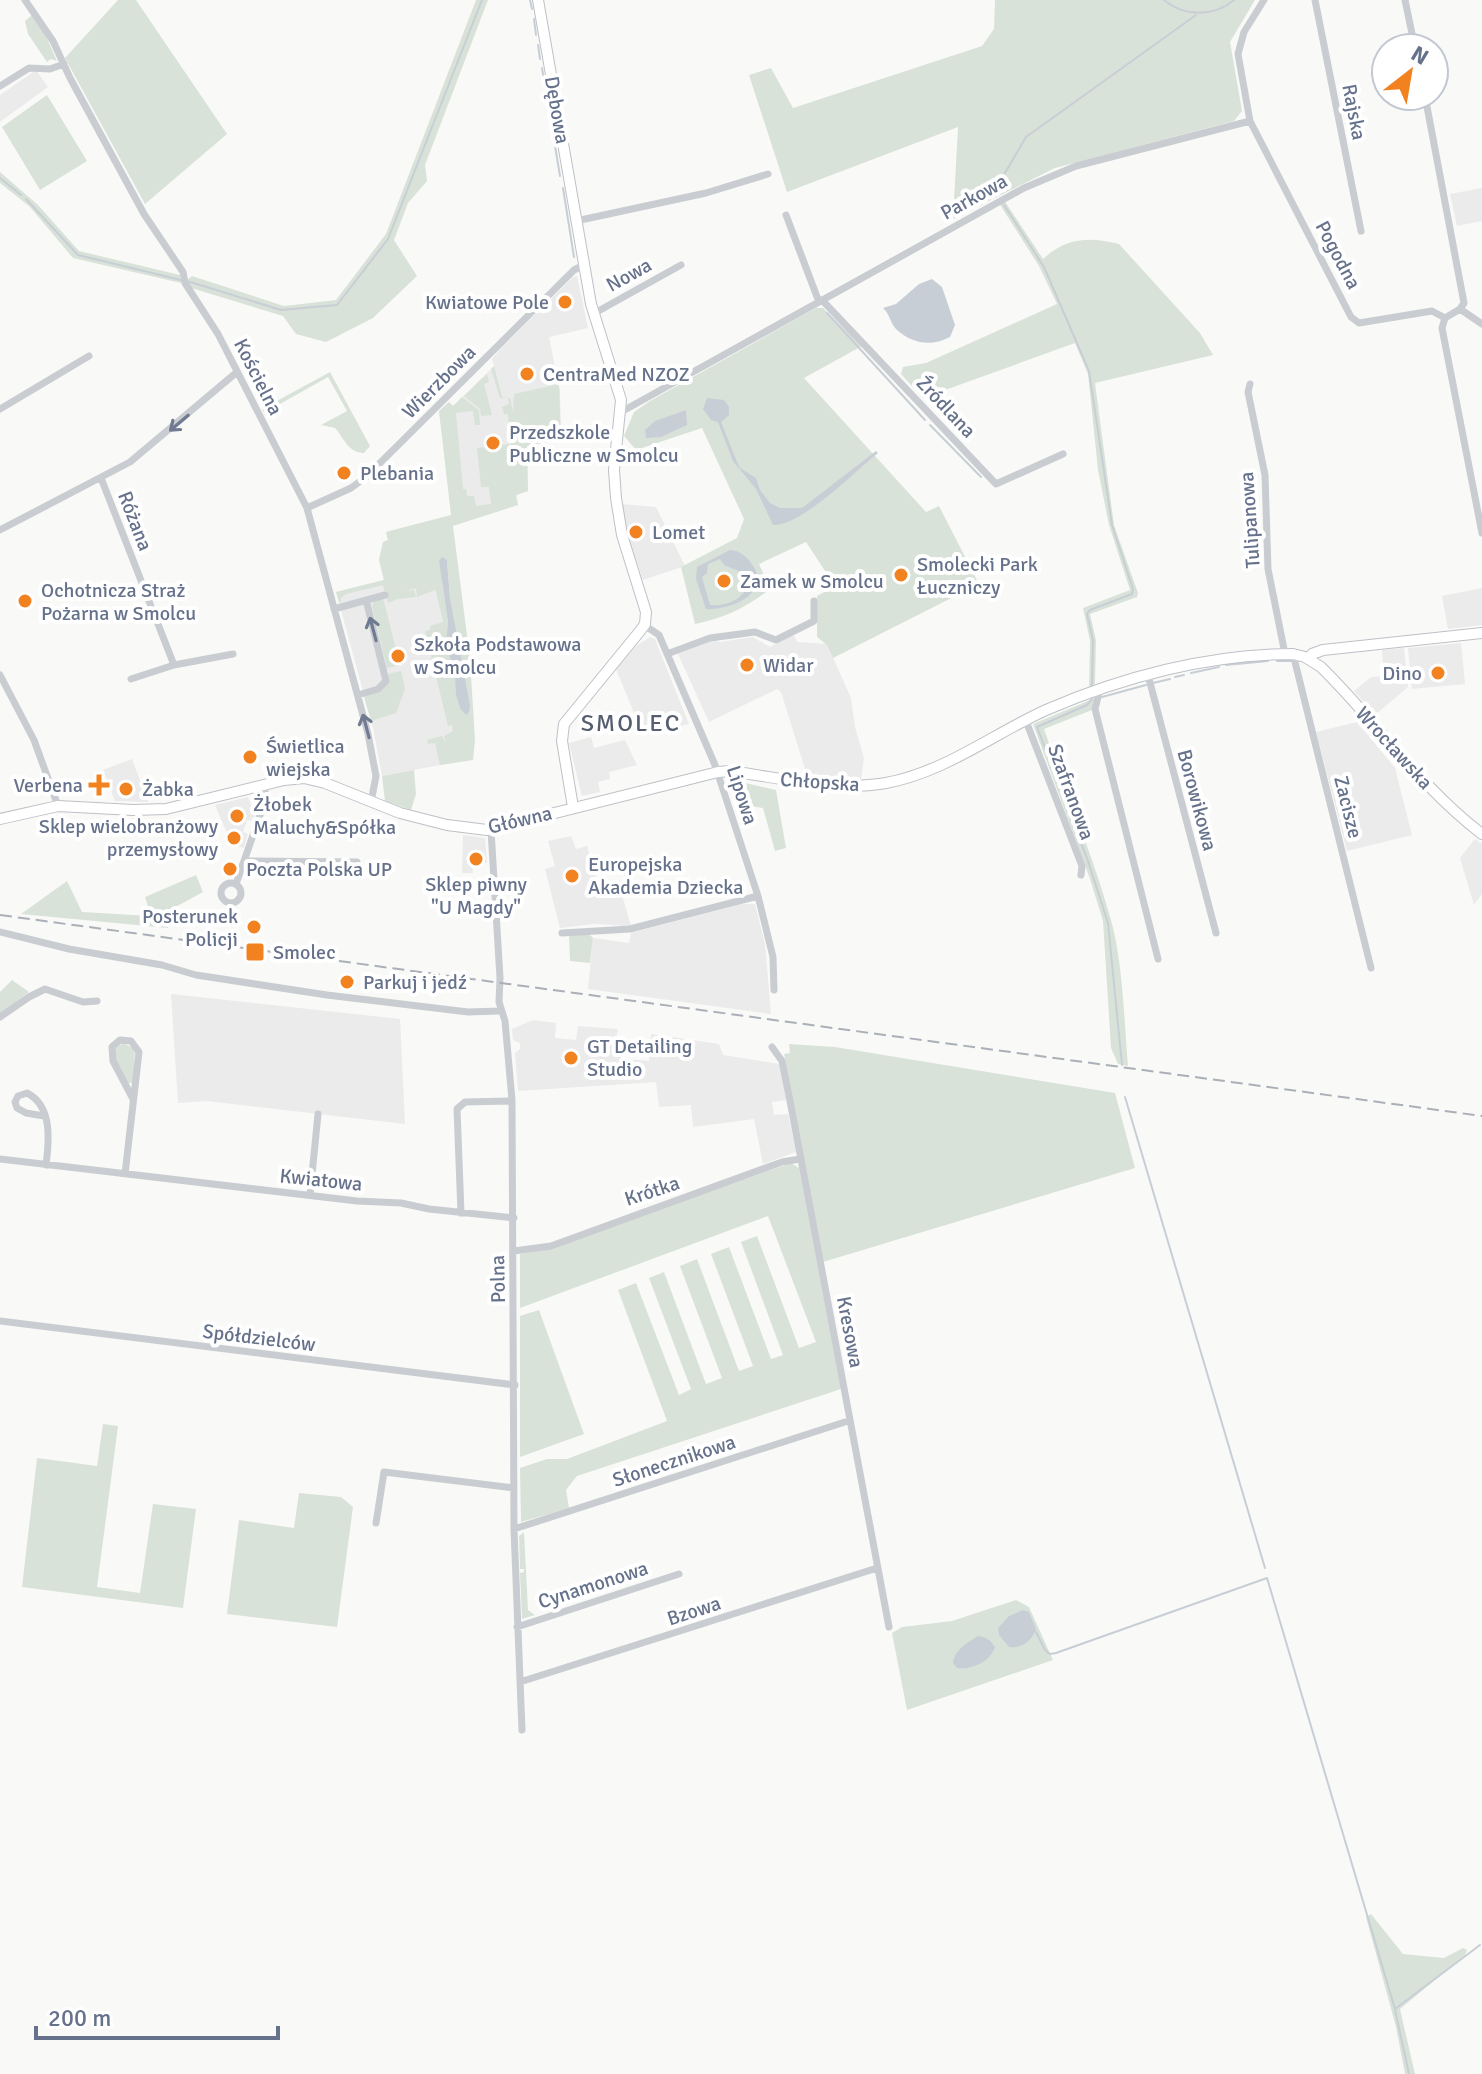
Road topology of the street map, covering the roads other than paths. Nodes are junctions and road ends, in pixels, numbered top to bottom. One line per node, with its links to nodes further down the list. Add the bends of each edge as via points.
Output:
1 (25, 0): 7 (street, Kościelna)
2 (538, 0): 13 (street, Dębowa)
3 (1264, 0): 10 (street, via 1244,32 1238,54)
4 (1315, 0): 14 (street, Rajska)
5 (1405, 0): 6 (street)
6 (1412, 32)
7 (64, 64): 8 (street, via 29,68); 23 (street, Kościelna)
8 (0, 86)
9 (1428, 112): 18 (street, via 1462,290)
10 (1250, 121): 17 (street, Parkowa, via 1056,173); 20 (street, Pogodna, via 1354,321 1432,311)
11 (768, 174): 13 (street)
12 (786, 215): 17 (street)
13 (576, 221): 15 (street, Dębowa)
14 (1361, 231)
15 (584, 265): 19 (street, Dębowa); 29 (street, Wierzbowa, via 366,477)
16 (681, 265): 19 (street, Nowa)
17 (820, 301): 26 (street, Parkowa); 27 (street, Źródlana, via 996,484)
18 (1460, 309): 20 (street); 21 (street)
19 (593, 314): 26 (street, Dębowa)
20 (1445, 318): 30 (street, via 1446,358)
21 (1482, 324)
22 (89, 356): 25 (street)
23 (237, 372): 28 (street, one-way to 28, via 150,447); 29 (street, Kościelna)
24 (1250, 384): 41 (street, Tulipanowa, via 1265,475 1268,569)
25 (0, 409)
26 (621, 412): 37 (street, via 616,498 646,608)
27 (1063, 454)
28 (101, 478): 31 (street); 43 (street, Różana)
29 (307, 508): 36 (street, Kościelna)
30 (1480, 517): 32 (street)
31 (0, 530)
32 (1482, 533)
33 (385, 595): 34 (street)
34 (366, 600): 36 (street); 48 (street, one-way to 34, via 386,681)
35 (814, 601): 40 (street, via 814,621 776,640 755,632 710,638)
36 (334, 609): 48 (street, Kościelna)
37 (644, 625): 40 (street, Lipowa, via 659,635); 54 (street, Główna, via 564,724)
38 (1482, 633): 42 (street, via 1323,650)
39 (233, 654): 43 (street)
40 (667, 654): 50 (street, Lipowa)
41 (1289, 654): 42 (street, Chłopska); 45 (street, Chłopska); 67 (street, Zacisze)
42 (1309, 659): 57 (street, Wrocławska, via 1446,805)
43 (174, 665): 46 (street)
44 (0, 675): 53 (street, via 34,740)
45 (1148, 675): 47 (street, Chłopska); 65 (street, Borowikowa)
46 (131, 679)
47 (1100, 689): 49 (street, Chłopska); 66 (street, via 1095,709)
48 (358, 695): 52 (street, Kościelna, one-way to 48, via 375,768)
49 (1026, 721): 50 (street, Chłopska, via 952,760 885,783 830,786); 60 (street, Szafranowa)
50 (718, 772): 54 (street, Chłopska); 62 (street, Lipowa)
51 (264, 785): 52 (street, Główna, via 310,779); 53 (street, Główna, via 157,810); 58 (street, via 266,798)
52 (371, 802): 56 (street, Główna, via 436,822)
53 (58, 806): 55 (street, Główna)
54 (573, 807): 56 (street, Główna)
55 (0, 819)
56 (491, 830): 70 (street, Polna)
57 (1482, 834)
58 (245, 861): 59 (street); 61 (street)
59 (357, 862)
60 (1081, 875)
61 (236, 884)
62 (758, 896): 64 (street, via 630,929); 68 (street, Lipowa, via 773,957)
63 (0, 932): 70 (street, via 196,975 468,1012)
64 (562, 933)
65 (1216, 933)
66 (1158, 959)
67 (1371, 968)
68 (774, 990)
69 (97, 1001): 71 (street, via 83,1002 45,989)
70 (499, 1011): 74 (street, Polna, via 505,1021)
71 (0, 1017)
72 (772, 1047): 78 (street, Kresowa, via 782,1061)
73 (133, 1099): 73 (street, via 138,1048 120,1040 111,1056); 80 (street)
74 (512, 1101): 82 (street, via 465,1102 457,1109); 83 (street, Polna)
75 (318, 1114): 81 (street)
76 (44, 1116): 79 (street, via 49,1134)
77 (0, 1159): 79 (street, Kwiatowa)
78 (800, 1159): 84 (street, Krótka, via 551,1246); 91 (street, Kresowa)
79 (46, 1165): 80 (street, Kwiatowa)
80 (125, 1174): 81 (street, Kwiatowa)
81 (310, 1195): 82 (street, Kwiatowa)
82 (461, 1213): 83 (street, Kwiatowa)
83 (514, 1218): 84 (street, Polna)
84 (514, 1251): 86 (street, Polna)
85 (0, 1321): 86 (street, Spółdzielców)
86 (515, 1385): 88 (street, Polna)
87 (845, 1422): 90 (street, Słonecznikowa)
88 (514, 1488): 89 (street, via 384,1472); 90 (street, Polna)
89 (376, 1523)
90 (514, 1529): 93 (street, Polna)
91 (877, 1568): 94 (street, Kresowa); 95 (street, Bzowa)
92 (679, 1574): 93 (street, Cynamonowa)
93 (517, 1627): 95 (street, Polna)
94 (889, 1627)
95 (520, 1682): 96 (street, Polna)
96 (522, 1730)

